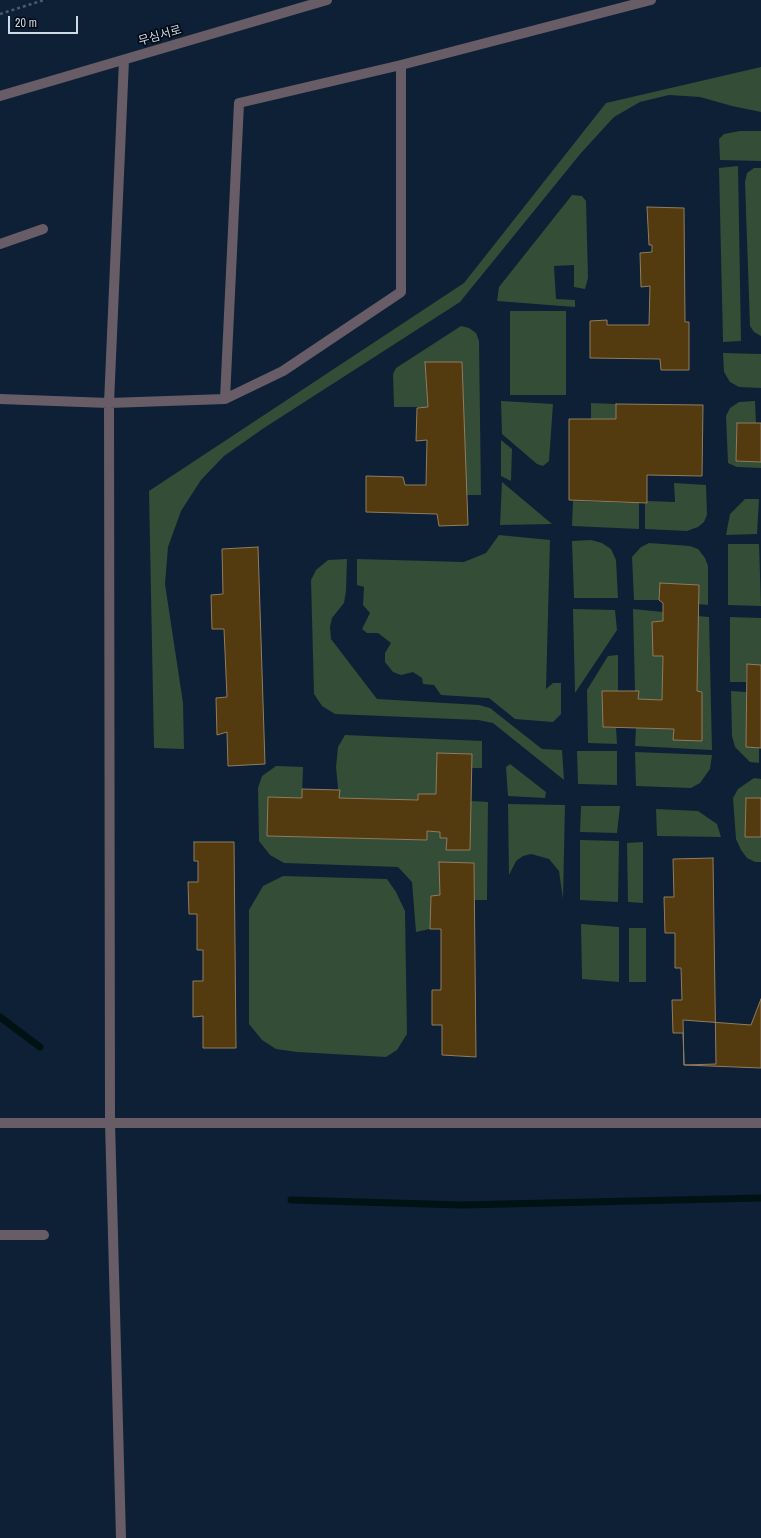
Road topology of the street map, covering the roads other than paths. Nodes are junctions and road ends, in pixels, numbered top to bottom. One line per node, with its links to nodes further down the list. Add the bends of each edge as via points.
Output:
1 (327, 0): 3 (street, 무심서로)
2 (651, 0): 4 (street)
3 (124, 60): 5 (street, 무심서로); 10 (street)
4 (401, 65): 9 (street, via 401,292 284,371); 9 (street, via 239,103)
5 (0, 96)
6 (43, 229): 7 (street)
7 (0, 244)
8 (0, 399): 10 (street)
9 (225, 399): 10 (street)
10 (109, 403): 11 (street)
11 (110, 1122): 12 (street); 13 (street); 16 (street)
12 (0, 1123)
13 (761, 1123)
14 (0, 1234): 15 (street)
15 (44, 1235)
16 (121, 1538)

